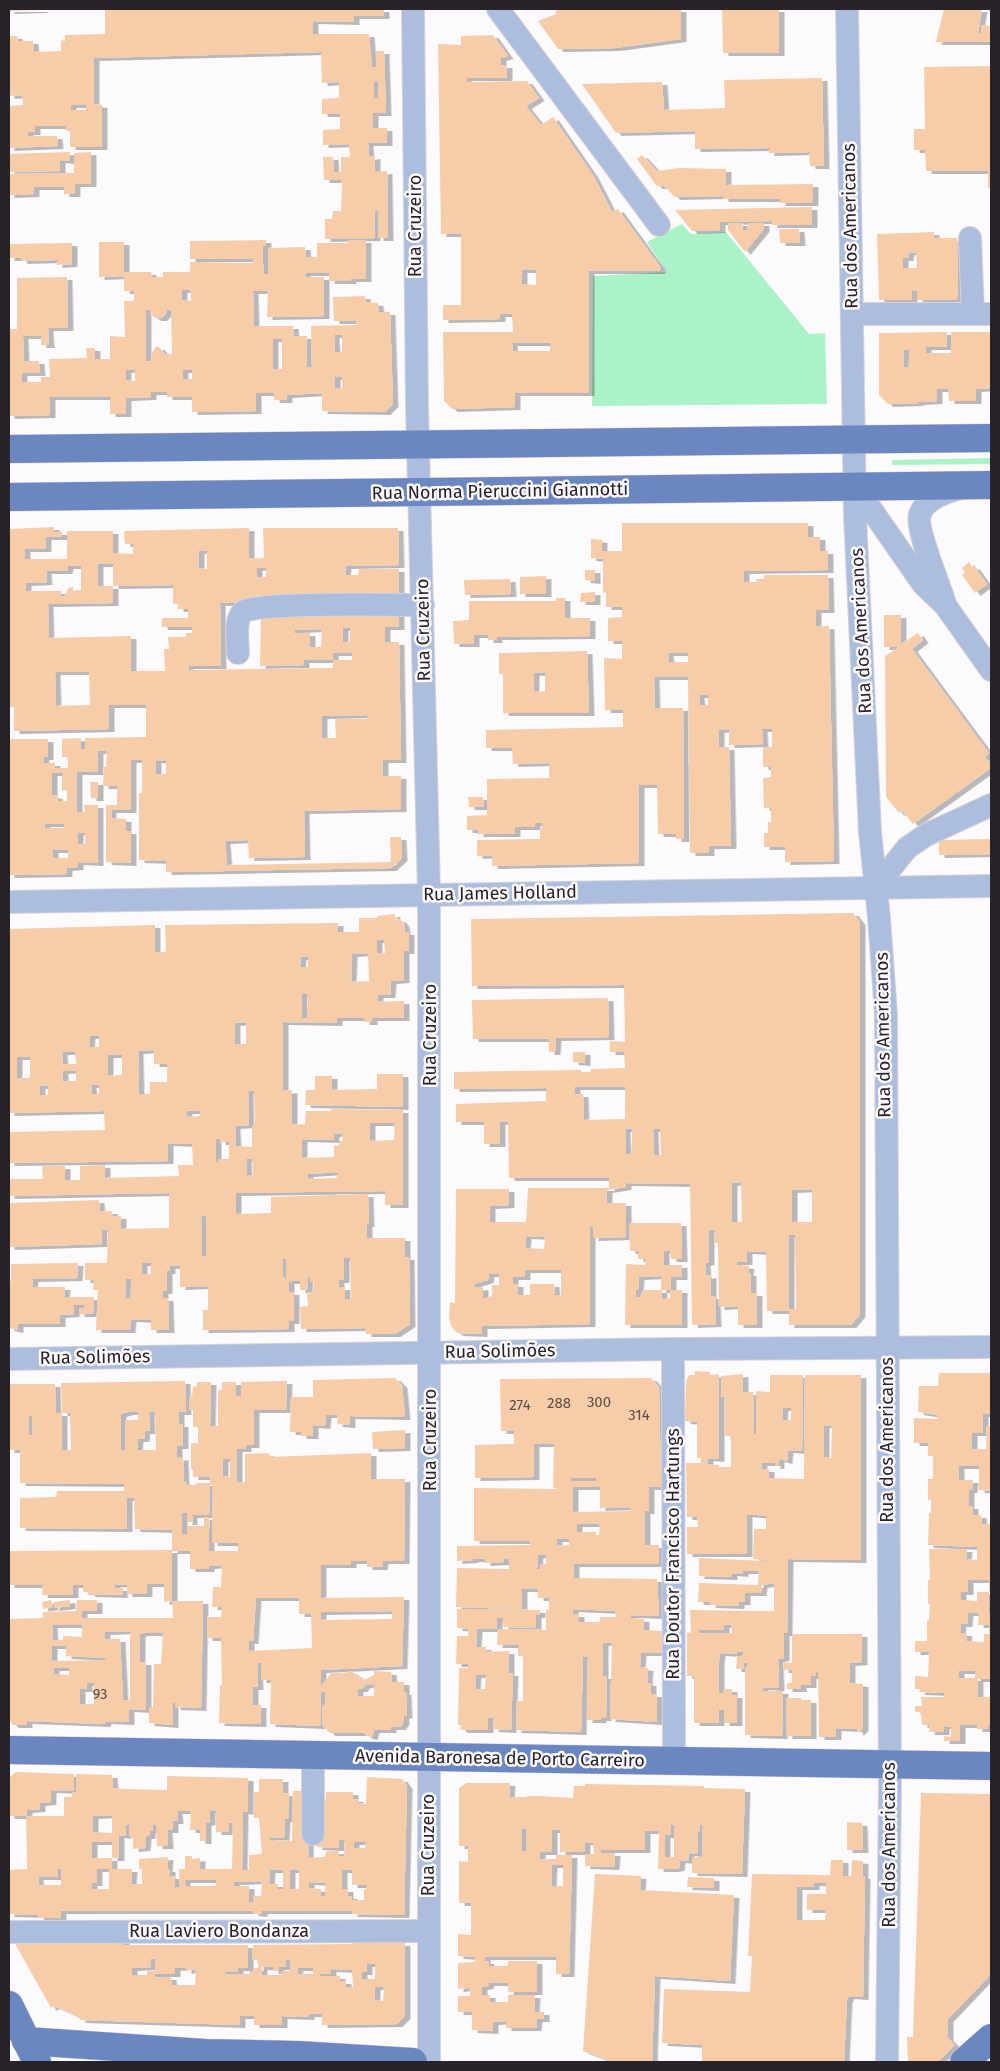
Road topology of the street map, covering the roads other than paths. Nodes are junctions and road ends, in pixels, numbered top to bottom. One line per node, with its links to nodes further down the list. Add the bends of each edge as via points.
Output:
1 (413, 9): 10 (street, Rua Cruzeiro)
2 (498, 9): 4 (street)
3 (847, 9): 6 (street, Rua dos Americanos)
4 (659, 225)
5 (970, 238): 7 (street)
6 (852, 314): 7 (street); 9 (street, Rua dos Americanos)
7 (982, 314)
8 (991, 438): 9 (main road)
9 (855, 440): 10 (main road); 13 (street, Rua dos Americanos)
10 (418, 445): 11 (main road); 14 (street, Rua Cruzeiro)
11 (9, 449)
12 (982, 485): 13 (main road, Rua Norma Pieruccini Giannotti); 17 (street, via 950,490 936,498 919,515 924,543)
13 (855, 486): 14 (main road, Rua Norma Pieruccini Giannotti); 17 (street, via 923,584); 23 (street, Rua dos Americanos)
14 (419, 492): 15 (main road, Rua Norma Pieruccini Giannotti); 16 (street, Rua Cruzeiro)
15 (9, 497)
16 (423, 605): 19 (street, via 247,609 239,619); 24 (street, Rua Cruzeiro)
17 (945, 605): 18 (street)
18 (984, 645): 20 (street)
19 (238, 653)
20 (991, 670)
21 (991, 805): 23 (street, via 926,834 907,848)
22 (991, 886): 23 (street, Rua James Holland)
23 (875, 888): 24 (street, Rua James Holland); 27 (street, Rua dos Americanos, via 886,1015)
24 (429, 894): 25 (street, Rua James Holland); 29 (street, Rua Cruzeiro)
25 (9, 902)
26 (991, 1347): 27 (street, Rua Solimões)
27 (887, 1348): 28 (street, Rua Solimões); 35 (street, Rua dos Americanos)
28 (673, 1349): 29 (street, Rua Solimões); 34 (street, Rua Doutor Francisco Hartungs)
29 (430, 1352): 30 (street, Rua Solimões); 33 (street, Rua Cruzeiro)
30 (9, 1359)
31 (9, 1750): 32 (main road, Avenida Baronesa de Porto Carreiro)
32 (314, 1755): 33 (main road, Avenida Baronesa de Porto Carreiro); 37 (street)
33 (428, 1758): 34 (main road, Avenida Baronesa de Porto Carreiro); 38 (street, Rua Cruzeiro)
34 (674, 1760): 35 (main road, Avenida Baronesa de Porto Carreiro)
35 (890, 1764): 36 (main road, Avenida Baronesa de Porto Carreiro); 45 (street, Rua dos Americanos)
36 (991, 1766)
37 (313, 1834)
38 (429, 1931): 39 (street, Rua Laviero Bondanza); 44 (street, Rua Cruzeiro)
39 (9, 1932)
40 (9, 2006): 42 (main road)
41 (991, 2038): 46 (main road)
42 (31, 2052): 43 (main road, via 298,2055)
43 (413, 2062)
44 (429, 2062)
45 (886, 2062)
46 (964, 2062)

